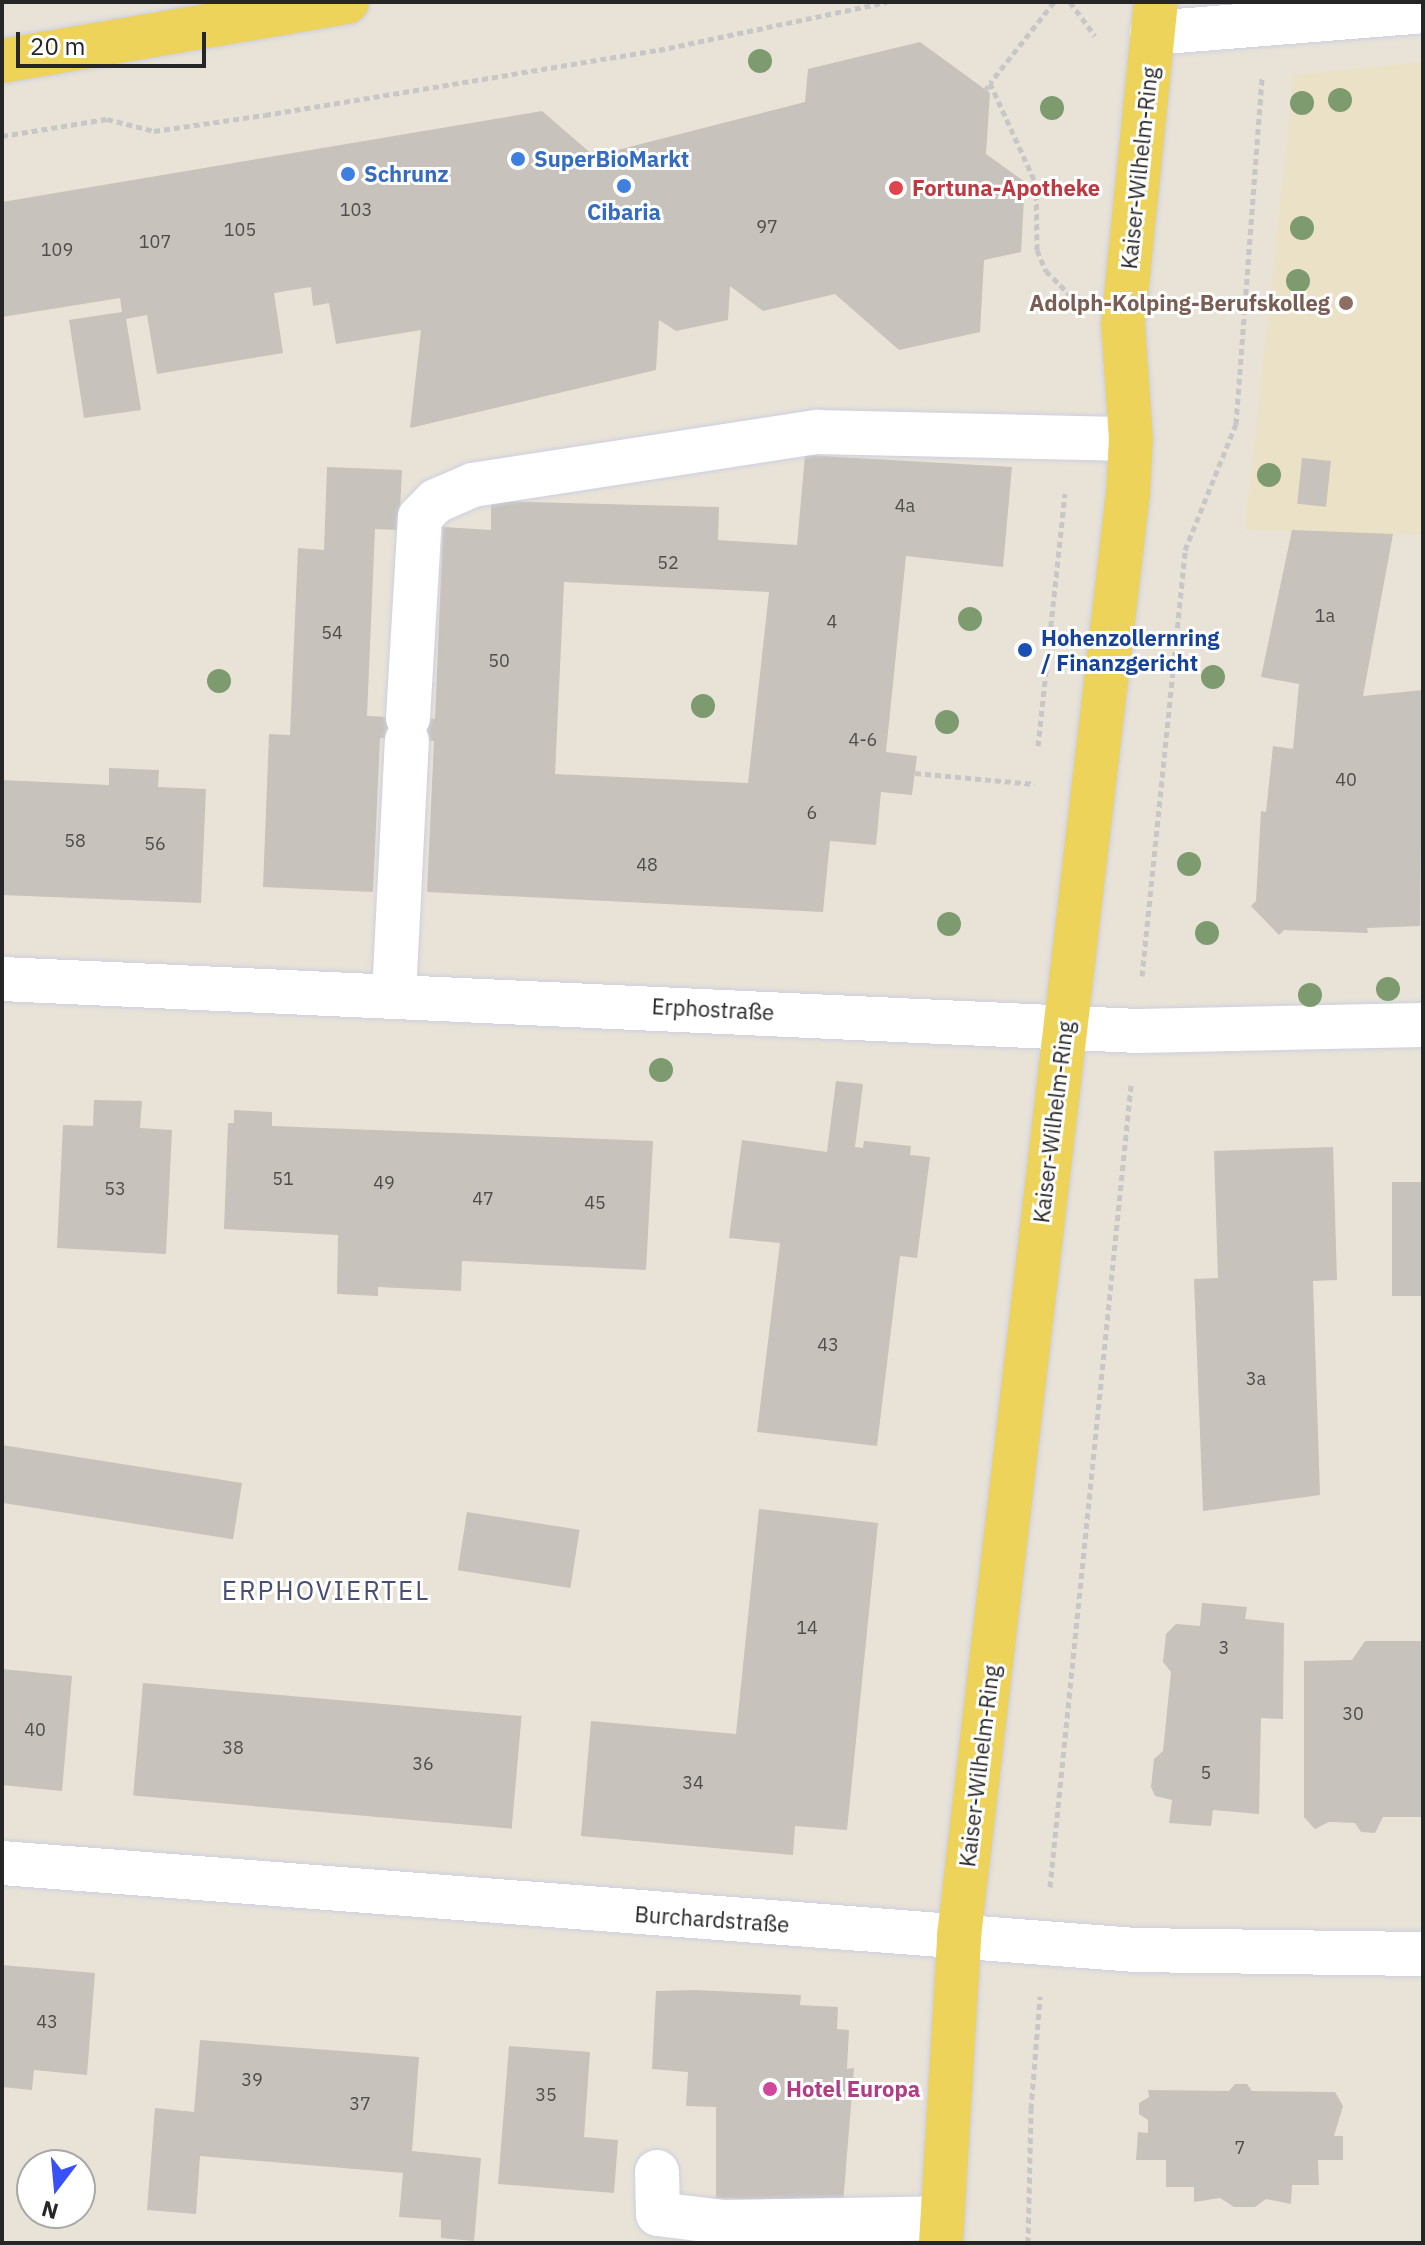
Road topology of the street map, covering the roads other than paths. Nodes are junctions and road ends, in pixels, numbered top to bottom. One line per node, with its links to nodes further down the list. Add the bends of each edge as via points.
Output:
1 (347, 2): 4 (main road)
2 (1423, 11): 3 (street, via 1268,24)
3 (1154, 18): 5 (main road, Kaiser-Wilhelm-Ring, via 1123,325)
4 (2, 61)
5 (1131, 439): 7 (street, via 817,432 473,485 436,501 420,517); 9 (main road, Kaiser-Wilhelm-Ring)
6 (2, 979): 7 (street, Erphostraße)
7 (394, 995): 9 (street, Erphostraße)
8 (1423, 1025): 9 (street, Erphostraße, via 1137,1031)
9 (1064, 1027): 11 (main road, Kaiser-Wilhelm-Ring)
10 (2, 1863): 11 (street, Burchardstraße)
11 (959, 1936): 12 (street, Burchardstraße, via 1134,1950); 14 (main road, Kaiser-Wilhelm-Ring)
12 (1423, 1954)
13 (657, 2172): 14 (street, via 658,2214 722,2222)
14 (942, 2231)

